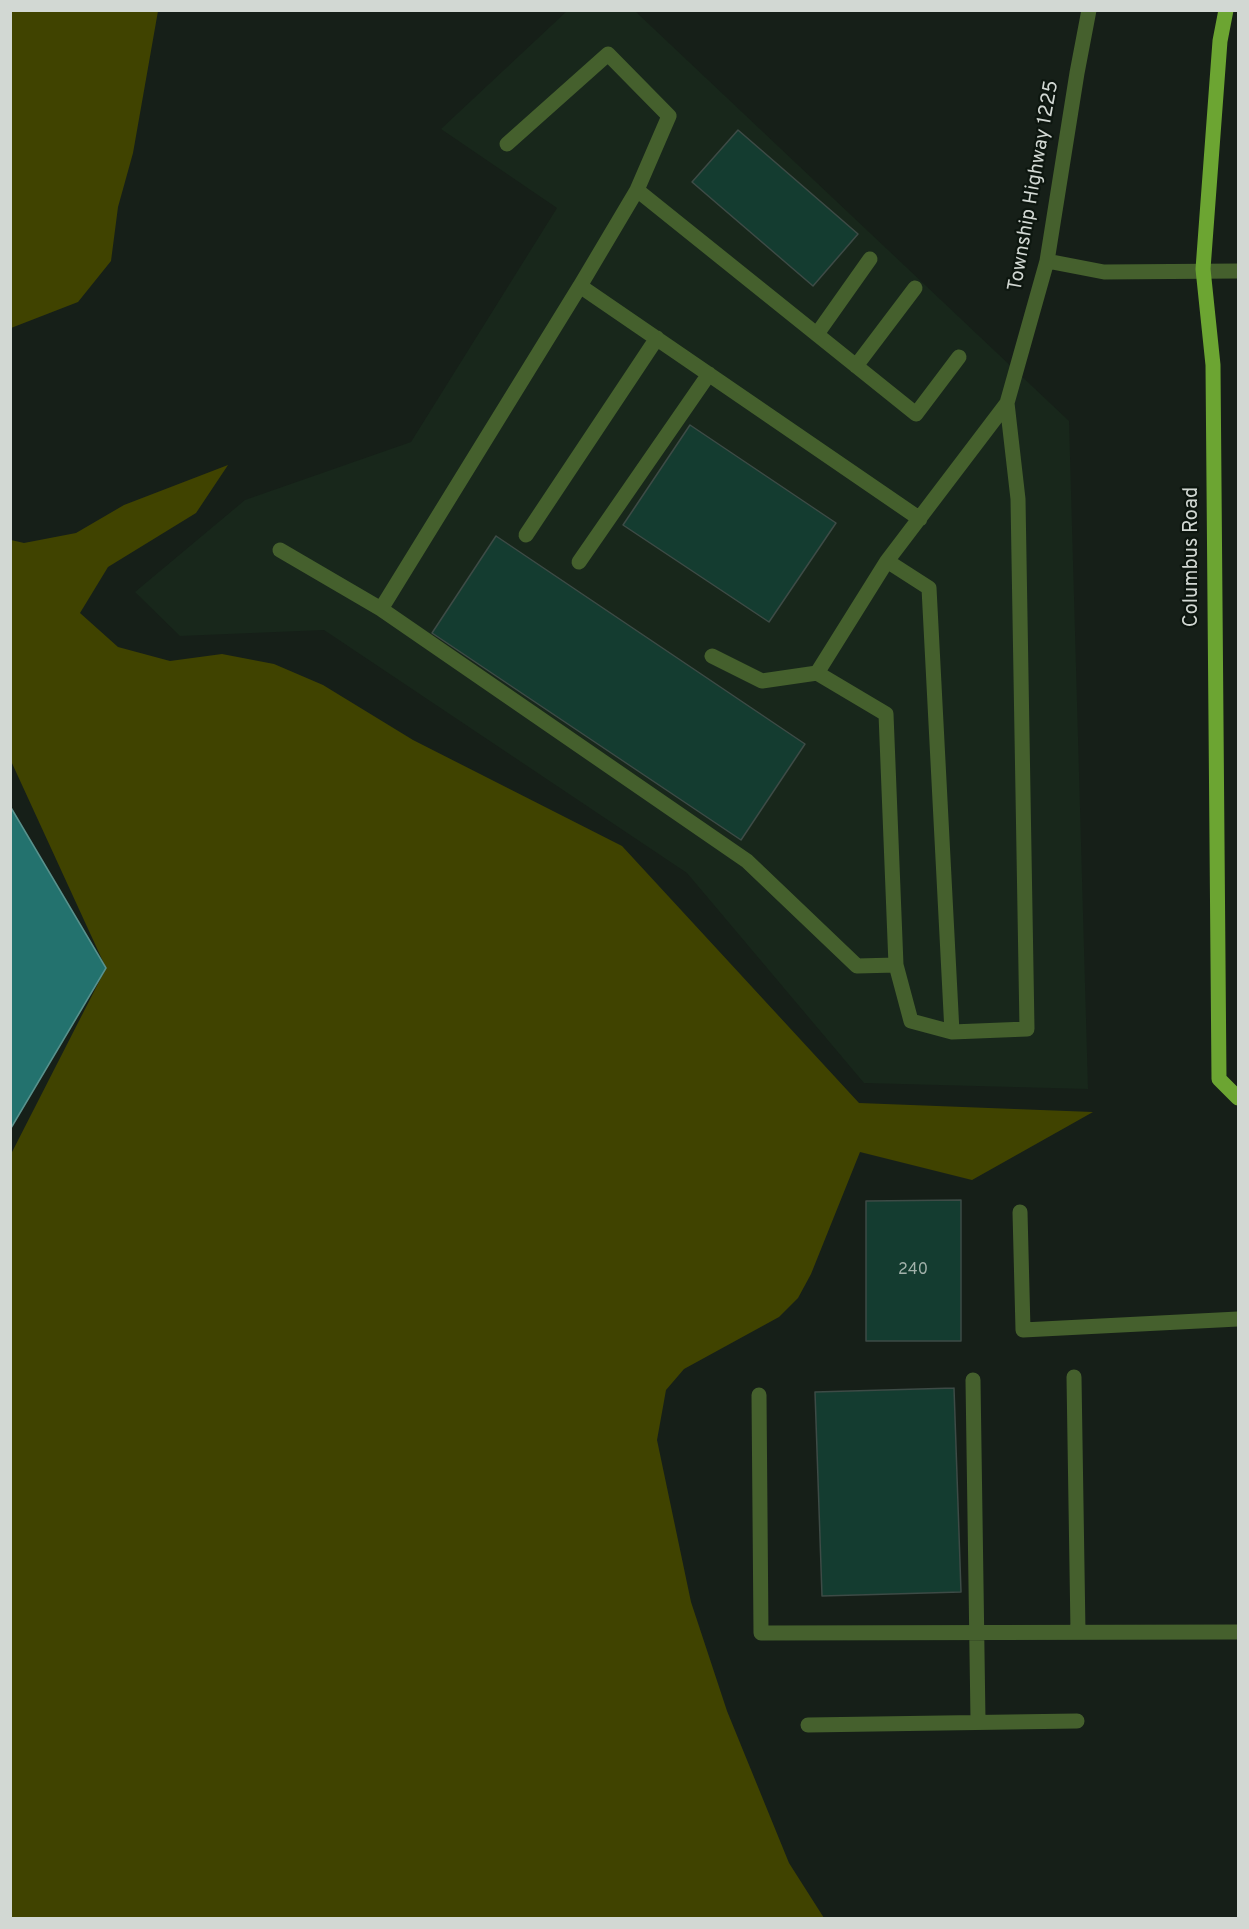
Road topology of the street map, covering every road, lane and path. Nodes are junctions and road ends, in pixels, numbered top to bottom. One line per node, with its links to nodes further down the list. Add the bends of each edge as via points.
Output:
1 (1089, 10): 6 (street, Township Highway 1225)
2 (1226, 10): 7 (main road, Columbus Road, via 1220,41)
3 (507, 144): 4 (street, via 608,54 669,116)
4 (637, 190): 9 (street); 11 (street)
5 (870, 259): 11 (street)
6 (1047, 261): 7 (street, via 1104,272); 16 (street, Township Highway 1225)
7 (1203, 269): 8 (street); 27 (main road, Columbus Road, via 1213,365 1220,1079)
8 (1239, 271)
9 (580, 286): 12 (street); 22 (street)
10 (915, 288): 14 (street)
11 (817, 334): 14 (street)
12 (657, 338): 15 (street); 18 (street)
13 (959, 357): 14 (street, via 916,414)
14 (856, 366)
15 (709, 374): 17 (street); 21 (street)
16 (1007, 403): 17 (street); 26 (street, via 1018,499 1028,1029)
17 (920, 519): 20 (street)
18 (526, 535)
19 (280, 550): 22 (street)
20 (887, 561): 24 (street); 26 (street, via 929,588)
21 (579, 562)
22 (381, 609): 25 (street, via 747,861 856,966)
23 (712, 656): 24 (street, via 762,681)
24 (817, 674): 25 (street, via 886,714)
25 (896, 965): 26 (street, via 911,1021)
26 (952, 1032)
27 (1239, 1098)
28 (1020, 1212): 29 (street, via 1023,1329)
29 (1239, 1319)
30 (1074, 1377): 34 (street)
31 (973, 1380): 33 (street)
32 (759, 1395): 33 (street, via 761,1633)
33 (977, 1632): 34 (street); 36 (street)
34 (1078, 1632): 35 (street)
35 (1239, 1632)
36 (978, 1720): 37 (street); 38 (street)
37 (1077, 1721)
38 (808, 1725)

